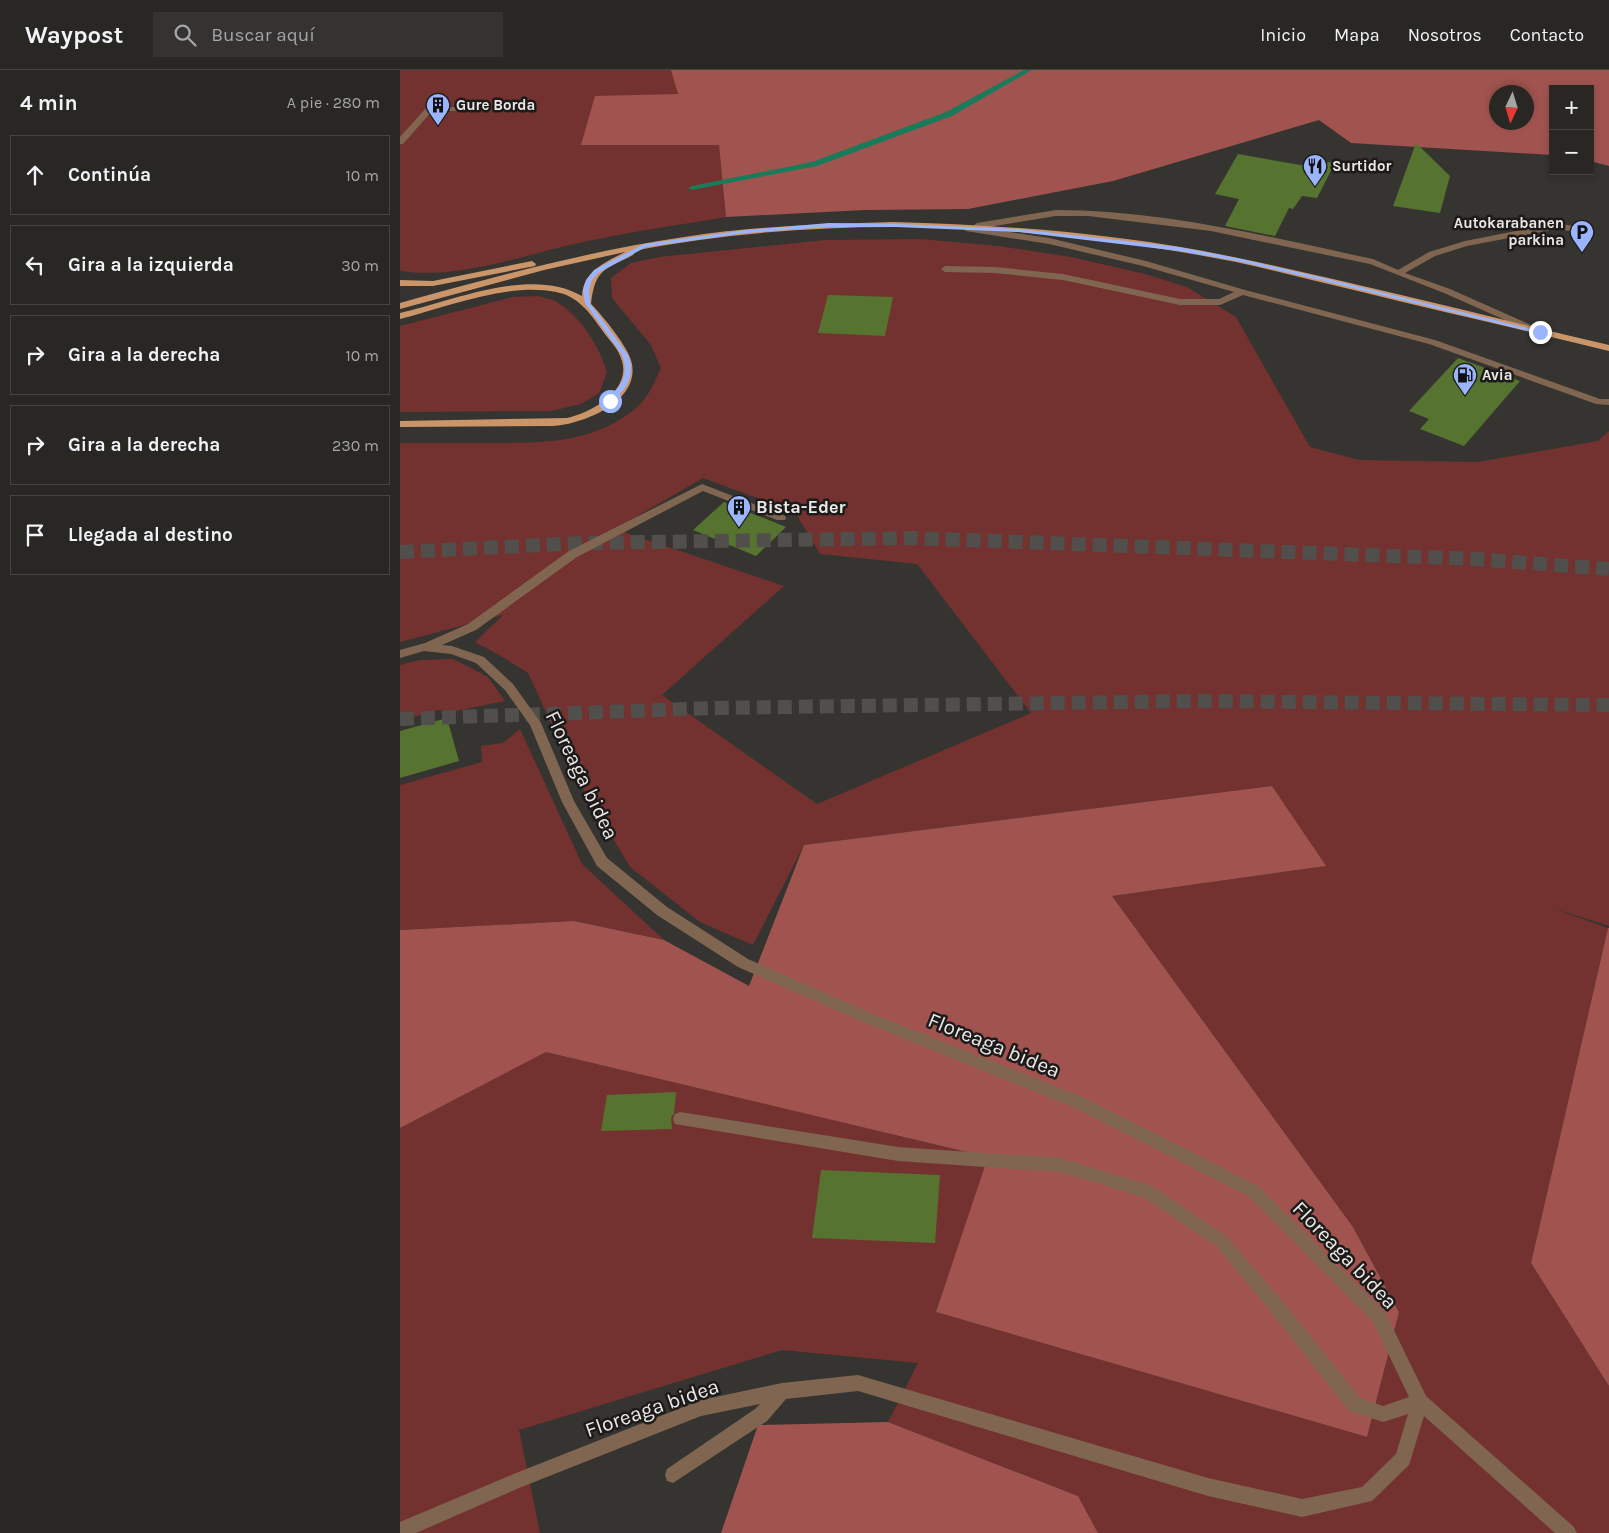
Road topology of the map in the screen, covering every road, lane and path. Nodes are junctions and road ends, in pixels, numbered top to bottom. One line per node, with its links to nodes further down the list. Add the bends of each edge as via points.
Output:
1 (455, 109): 2 (street, via 430,109)
2 (400, 142)
3 (966, 228): 5 (main road, via 829,225); 8 (street, via 1056,213 1088,213 1211,228 1373,262); 10 (street, via 1049,241 1136,261); 14 (main road, via 1069,235 1179,249 1304,275)
4 (1570, 228): 8 (street, via 1557,226 1465,244 1432,254)
5 (644, 246): 6 (main road); 11 (main road, via 596,272 586,290)
6 (555, 265): 9 (main road, via 512,266 425,284); 12 (main road)
7 (945, 269): 10 (street, via 1063,276 1180,302 1220,302)
8 (1398, 273): 14 (street)
9 (400, 283)
10 (1242, 292): 16 (street, via 1432,342 1599,402)
11 (588, 303): 13 (main road, via 555,289 526,287 506,289); 17 (main road, via 628,363 629,372 619,392 601,408 571,421 547,423)
12 (400, 306)
13 (400, 316)
14 (1540, 332): 15 (main road)
15 (1609, 348)
16 (1609, 402)
17 (400, 424)
18 (781, 518): 19 (street, via 702,487 572,554 472,628)
19 (424, 647): 20 (street, Floreaga bidea); 23 (street, Floreaga bidea, via 452,650 480,660 509,686 535,723 568,802 602,862 662,911 743,963 868,1018 1080,1103 1253,1191 1380,1317)
20 (400, 654)
21 (680, 1119): 23 (street, via 898,1154 1060,1165 1147,1191 1221,1241 1355,1405 1382,1414)
22 (782, 1391): 23 (street, Floreaga bidea, via 858,1383 1208,1487 1302,1508 1366,1495 1403,1458); 24 (street, via 761,1415); 25 (street, Floreaga bidea, via 700,1408 516,1480)
23 (1420, 1402): 26 (street)
24 (673, 1476)
25 (400, 1531)
26 (1568, 1533)

